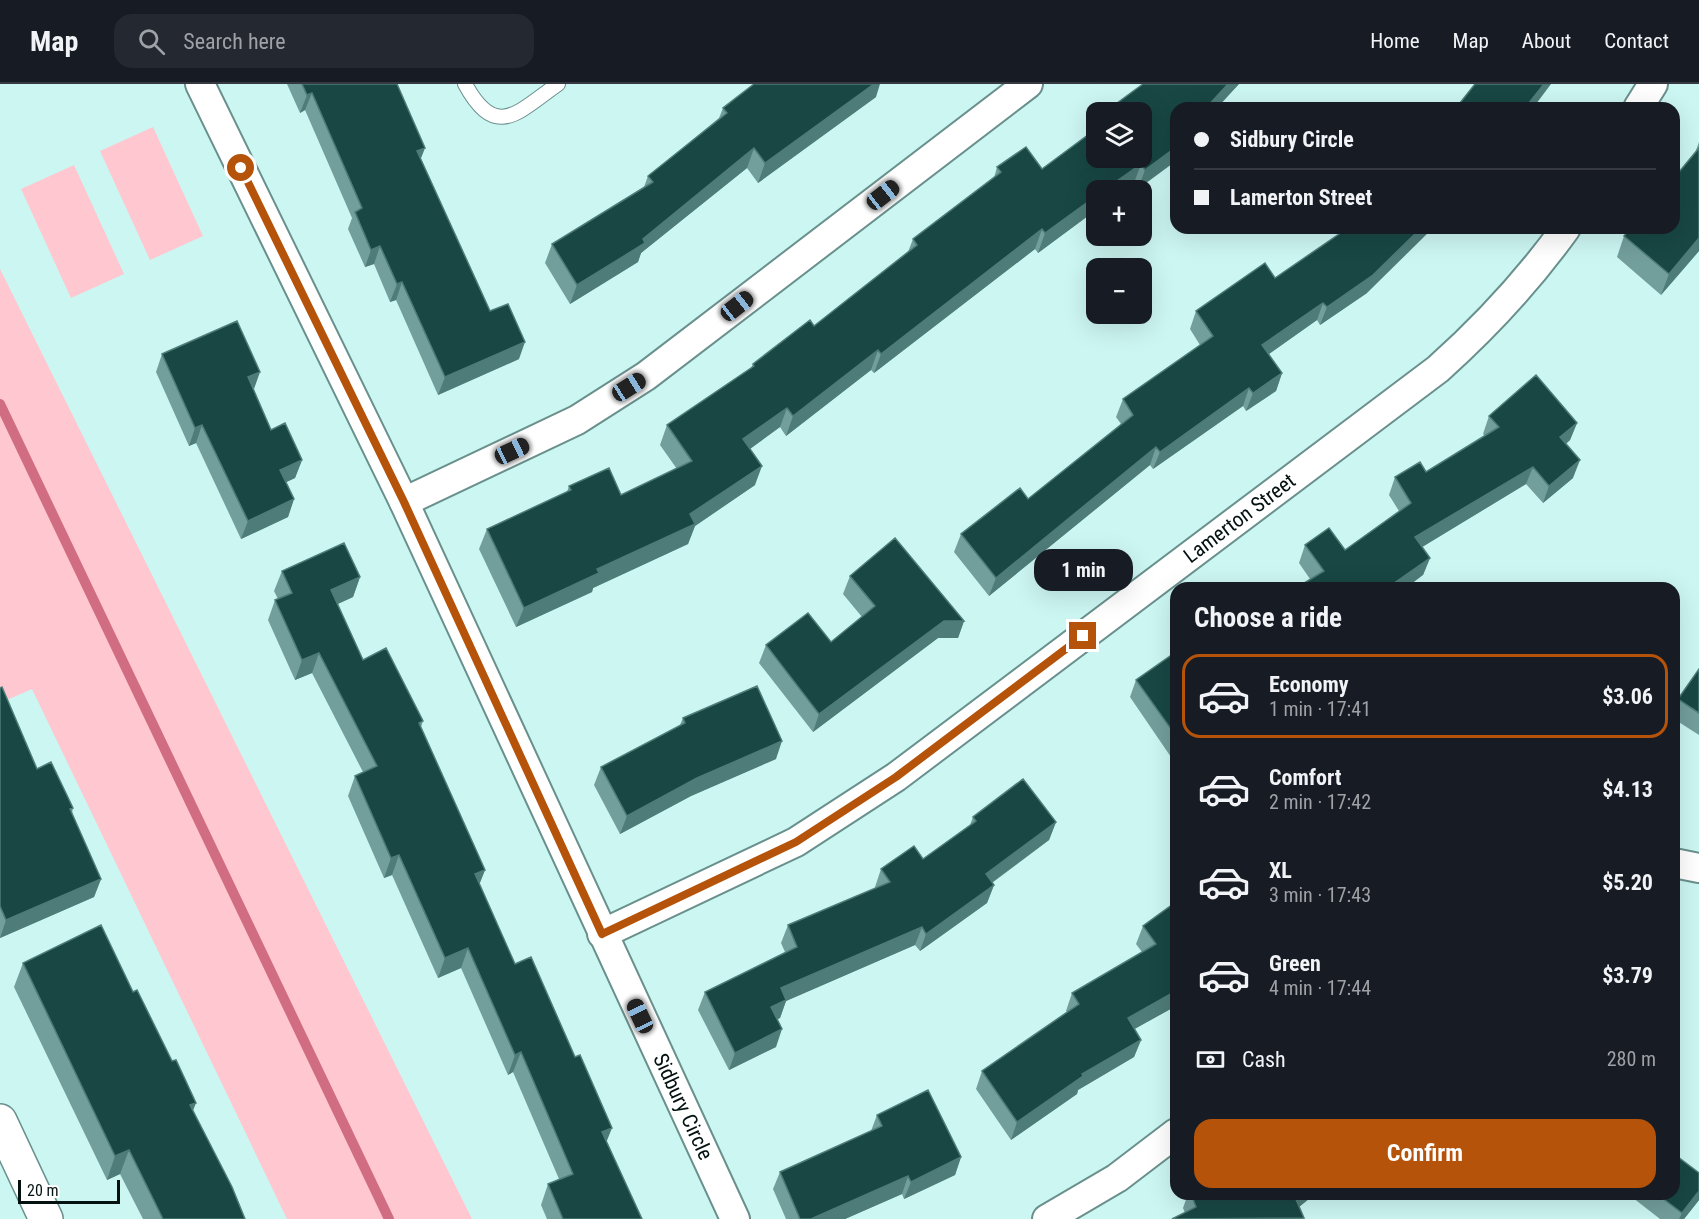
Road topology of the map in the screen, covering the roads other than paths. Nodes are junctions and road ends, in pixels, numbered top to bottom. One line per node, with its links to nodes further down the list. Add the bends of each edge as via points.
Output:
1 (200, 84): 8 (street, Sidbury Circle)
2 (465, 84): 3 (lane, via 484,112 498,118 515,114)
3 (558, 84)
4 (1028, 84): 8 (street, via 646,376 577,420)
5 (1653, 84): 6 (street)
6 (1642, 102)
7 (1562, 234): 11 (street, Lamerton Street, via 1533,274 1493,318 1438,369 896,777 796,842)
8 (404, 502): 11 (street, Sidbury Circle)
9 (1680, 863): 10 (street)
10 (1699, 868)
11 (602, 934): 15 (street, Sidbury Circle)
12 (0, 1120): 14 (street)
13 (1170, 1138): 16 (street, via 1117,1178)
14 (46, 1219)
15 (735, 1219)
16 (1047, 1219)

